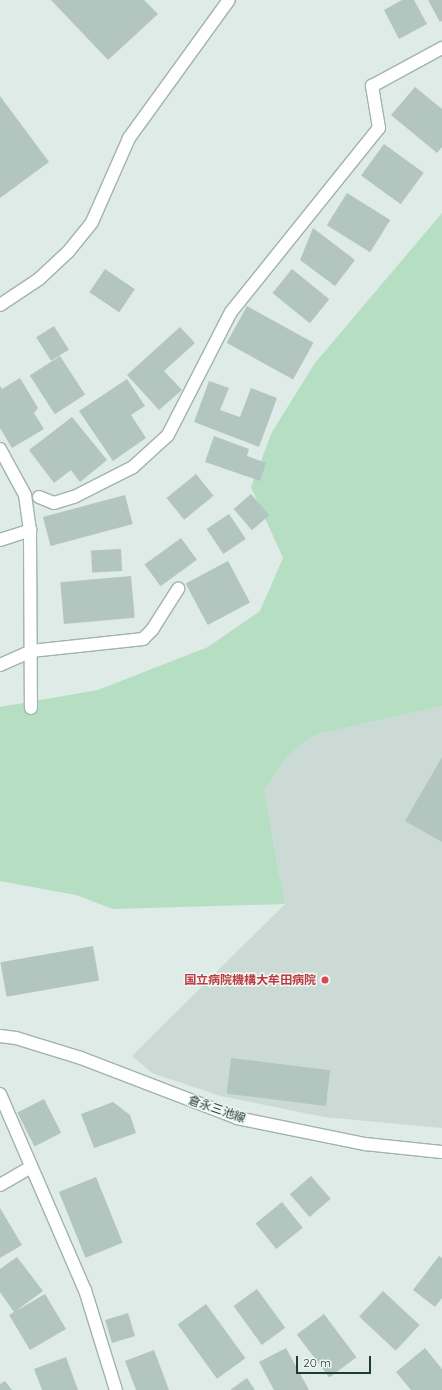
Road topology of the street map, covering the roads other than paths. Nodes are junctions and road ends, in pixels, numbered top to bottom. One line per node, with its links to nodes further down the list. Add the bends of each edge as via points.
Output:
1 (229, 0): 3 (street, via 129,138 92,222 68,252 39,279)
2 (442, 48): 5 (street, via 372,86 379,128 231,312 168,435 133,467 74,497 54,503)
3 (0, 306)
4 (0, 449): 6 (street, via 25,495)
5 (39, 497)
6 (30, 530): 7 (street); 9 (street)
7 (0, 540)
8 (178, 589): 9 (street, via 152,630 143,639)
9 (31, 651): 10 (street); 11 (street)
10 (0, 665)
11 (31, 708)
12 (0, 1036): 14 (street, 倉永三池線, via 16,1038 81,1058 238,1118 365,1144)
13 (0, 1094): 15 (street)
14 (442, 1152)
15 (30, 1168): 16 (street); 17 (street, via 85,1290)
16 (0, 1185)
17 (116, 1390)

